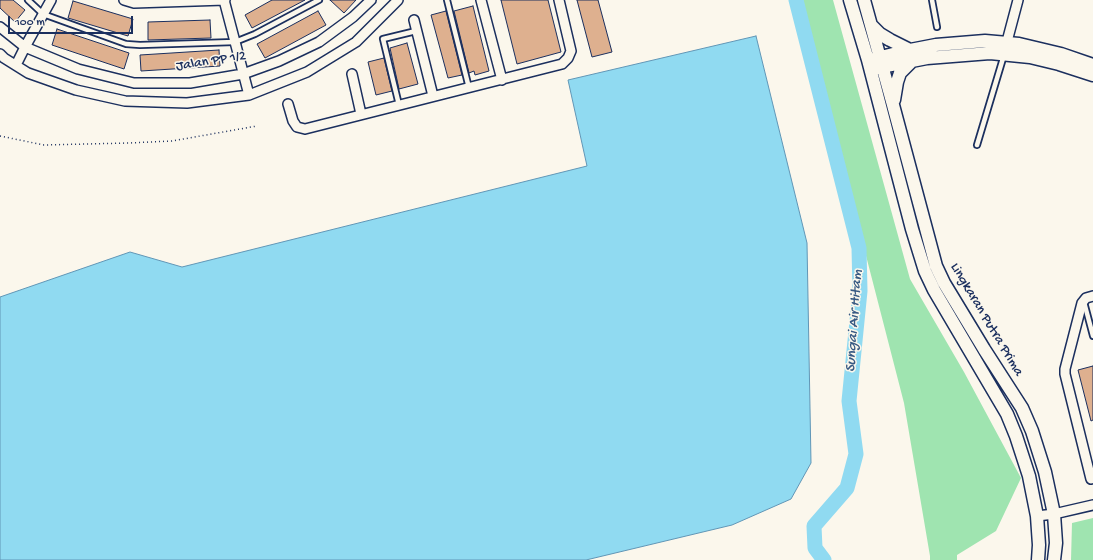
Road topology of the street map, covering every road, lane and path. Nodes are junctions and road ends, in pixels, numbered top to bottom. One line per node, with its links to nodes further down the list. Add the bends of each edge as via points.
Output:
1 (28, 0): 15 (lane)
2 (51, 0): 15 (street)
3 (124, 0): 4 (street, via 134,3)
4 (225, 0): 21 (street)
5 (319, 0): 21 (lane, via 256,34)
6 (371, 0): 31 (street, Jalan PP 1/2, via 319,42)
7 (398, 0): 36 (street, via 356,42 307,72)
8 (447, 0): 35 (lane)
9 (481, 0): 34 (street)
10 (559, 0): 34 (street, via 571,51 568,58 562,64)
11 (850, 0): 29 (main road, Lingkaran Putra Prima)
12 (864, 0): 17 (main road, Lingkaran Putra Prima)
13 (932, 0): 19 (lane)
14 (1018, 0): 22 (street)
15 (43, 14): 21 (lane, via 126,44); 23 (street)
16 (414, 20): 20 (street)
17 (871, 25): 25 (main road); 27 (main road, Lingkaran Putra Prima)
18 (0, 27): 23 (street, Jalan PP 1/2)
19 (937, 27)
20 (416, 31): 37 (street); 39 (lane, via 383,39)
21 (235, 42): 31 (street)
22 (1007, 42): 25 (main road, via 936,45); 26 (street); 30 (main road, via 1061,54)
23 (25, 47): 28 (street); 31 (street, Jalan PP 1/2, via 78,69 134,83 190,83)
24 (0, 54): 28 (street)
25 (911, 55): 26 (main road); 27 (main road); 40 (main road, via 900,73)
26 (1004, 55): 33 (main road, via 1030,57); 44 (lane)
27 (881, 62): 29 (main road); 40 (main road, Lingkaran Putra Prima)
28 (16, 65): 36 (street, via 76,90 125,101 187,103)
29 (869, 65): 51 (main road, Lingkaran Putra Prima, via 924,271 1007,414 1029,476)
30 (1093, 65)
31 (243, 74): 36 (street)
32 (352, 74): 41 (street)
33 (1093, 75)
34 (502, 80): 35 (street)
35 (469, 88): 37 (street)
36 (249, 95)
37 (433, 96): 39 (street)
38 (288, 104): 41 (street, via 297,127 305,129)
39 (399, 105): 41 (street)
40 (893, 105): 50 (main road, Lingkaran Putra Prima, via 936,266 1022,408 1045,472)
41 (361, 114)
42 (257, 126): 43 (path, via 157,142 44,145)
43 (0, 136)
44 (977, 145)
45 (1093, 296): 46 (street)
46 (1084, 300): 47 (lane); 48 (street, via 1065,374)
47 (1093, 336)
48 (1091, 479)
49 (1093, 505): 50 (street)
50 (1054, 514): 51 (street); 53 (main road, Lingkaran Putra Prima)
51 (1037, 516): 52 (main road, Lingkaran Putra Prima)
52 (1038, 560)
53 (1054, 560)

